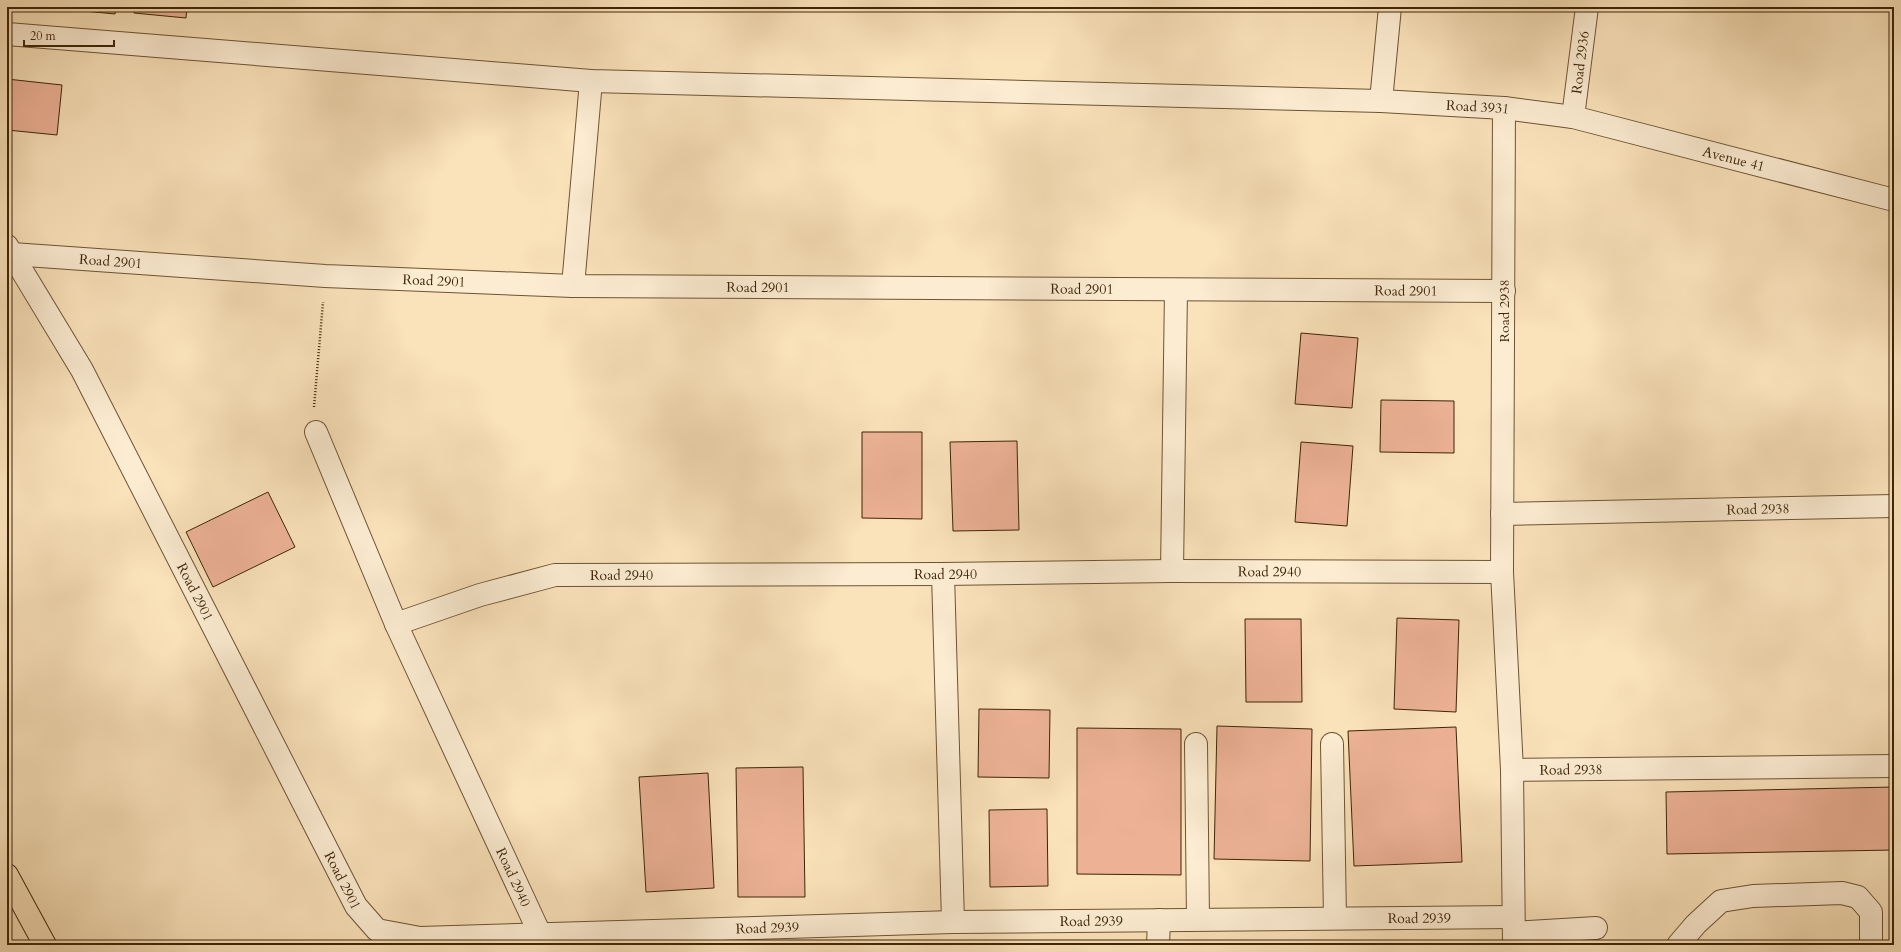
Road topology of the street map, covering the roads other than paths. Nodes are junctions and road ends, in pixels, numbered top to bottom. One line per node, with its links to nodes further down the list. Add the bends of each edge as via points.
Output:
1 (1390, 7): 5 (street)
2 (1587, 7): 7 (street, Road 2936)
3 (7, 34): 4 (street)
4 (591, 81): 5 (street); 10 (street)
5 (1381, 101): 6 (street, Road 3931)
6 (1504, 108): 7 (street, Road 3931); 12 (street, Road 2938)
7 (1573, 117): 8 (street, Avenue 41)
8 (1894, 200)
9 (10, 250): 10 (street, Road 2901, via 325,276); 30 (street, Road 2901, via 82,370 356,906)
10 (573, 286): 11 (street, Road 2901)
11 (1176, 290): 12 (street, Road 2901); 16 (street)
12 (1504, 291): 15 (street, Road 2938)
13 (316, 432): 19 (street, Road 2940)
14 (1894, 506): 15 (street, Road 2938)
15 (1502, 514): 17 (street, Road 2938)
16 (1172, 571): 17 (street, Road 2940); 18 (street, Road 2940)
17 (1502, 572): 23 (street, Road 2938)
18 (943, 574): 19 (street, Road 2940, via 555,575 480,595); 28 (street)
19 (396, 624): 32 (street, Road 2940)
20 (1196, 744): 26 (street)
21 (1332, 744): 25 (street)
22 (1894, 766): 23 (street, Road 2938)
23 (1512, 770): 31 (street, Road 2938)
24 (7, 875): 33 (main road)
25 (1335, 918): 26 (street, Road 2939); 31 (street, Road 2939)
26 (1198, 919): 27 (street, Road 2939)
27 (1158, 920): 28 (street, Road 2939); 34 (street)
28 (953, 922): 32 (street, Road 2939)
29 (1596, 928): 31 (street, Road 2939)
30 (377, 930): 32 (street, Road 2939, via 420,938)
31 (1514, 932)
32 (540, 934)
33 (45, 945)
34 (1158, 945)
35 (1678, 945): 36 (street, via 1721,901 1753,896 1842,893 1858,897 1870,912)
36 (1871, 945)

